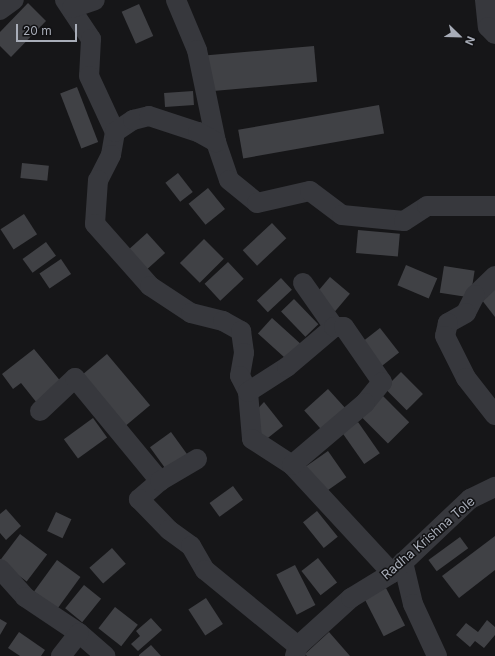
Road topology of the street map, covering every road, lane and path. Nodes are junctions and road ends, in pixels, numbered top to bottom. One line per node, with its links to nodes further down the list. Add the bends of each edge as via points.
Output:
1 (14, 0): 6 (street)
2 (95, 0): 5 (street)
3 (176, 0): 9 (street, via 197,50)
4 (485, 0): 7 (street, via 488,27)
5 (69, 4): 8 (street, via 91,39 89,76)
6 (0, 10)
7 (495, 34)
8 (115, 132): 9 (street, via 133,120 149,116 198,132); 14 (street, via 111,155 98,180 95,224 150,286 191,313 223,321 241,332 244,353 240,376)
9 (216, 142): 10 (street, via 229,180 257,203 310,191 342,215 404,221 427,206)
10 (495, 206)
11 (495, 276): 16 (street, via 475,295 466,313 448,323 445,336 466,378)
12 (303, 283): 13 (street)
13 (334, 326): 14 (street, via 287,368); 18 (street, via 344,326 382,382 365,403)
14 (248, 392): 18 (street, via 252,439)
15 (40, 411): 19 (street, via 75,378)
16 (495, 415)
17 (197, 459): 19 (street)
18 (292, 465): 21 (street)
19 (160, 481): 24 (street, via 139,499 169,530 191,546 205,570)
20 (495, 487): 21 (street, Radha Krishna Tole, via 470,499)
21 (398, 567): 24 (street, Radha Krishna Tole, via 351,598); 27 (street)
22 (0, 569): 23 (street, via 25,597)
23 (79, 633): 25 (street); 26 (street)
24 (297, 651)
25 (61, 656)
26 (104, 656)
27 (437, 656)

